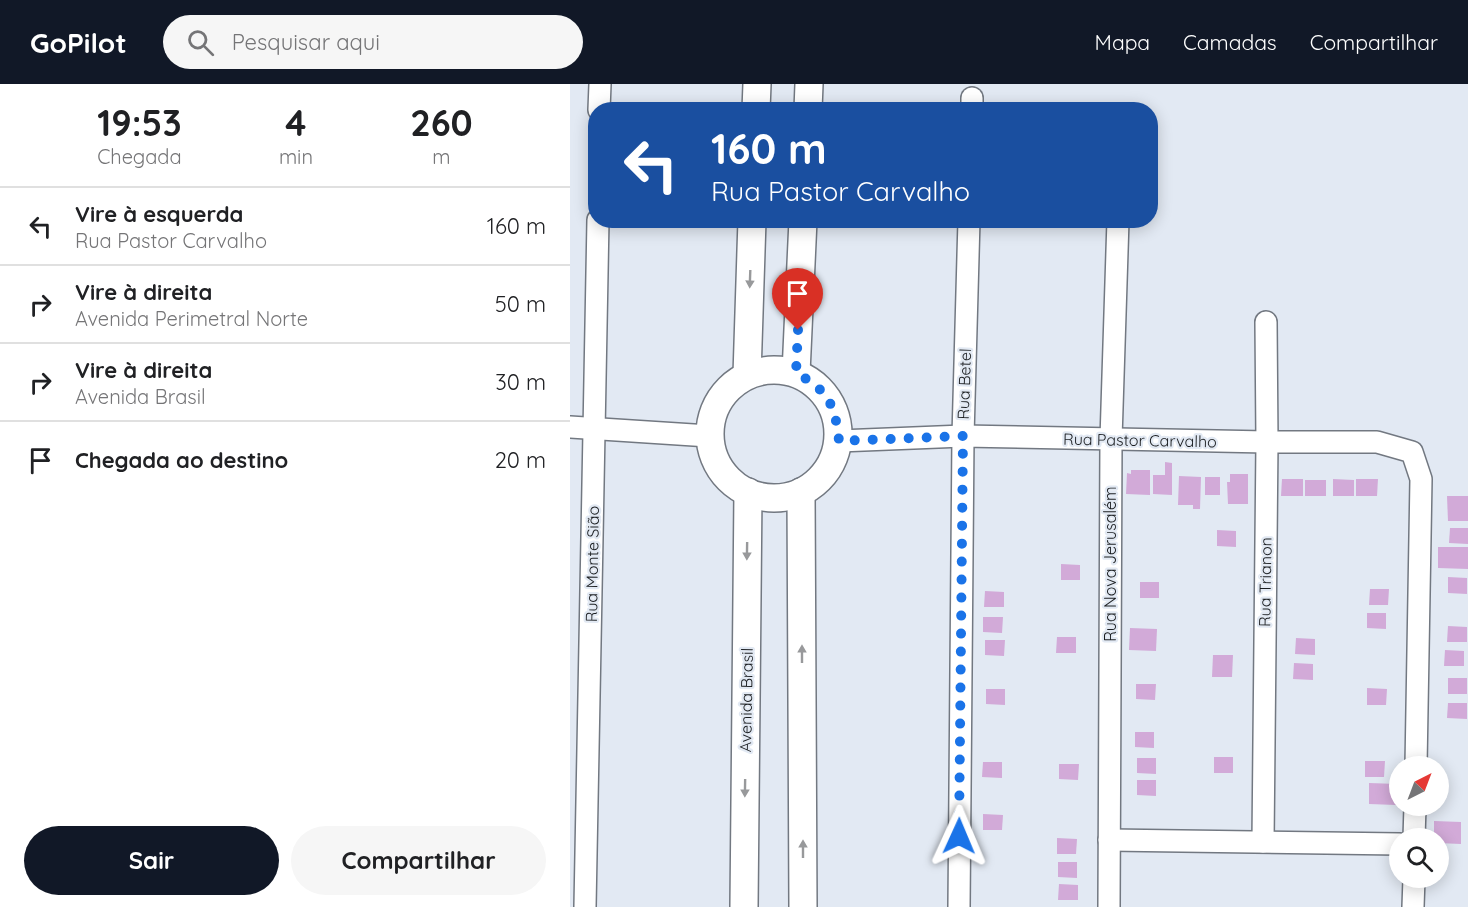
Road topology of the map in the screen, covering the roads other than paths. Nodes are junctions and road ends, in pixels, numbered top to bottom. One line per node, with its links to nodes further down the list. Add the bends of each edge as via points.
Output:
1 (600, 84): 4 (street)
2 (757, 84): 5 (main road)
3 (809, 84): 6 (main road)
4 (600, 102)
5 (756, 102)
6 (808, 102)
7 (598, 228): 16 (street, Rua Monte Sião)
8 (752, 228): 14 (main road, one-way to 14)
9 (803, 228): 13 (main road)
10 (969, 228): 18 (street, Rua Betel)
11 (1118, 228): 19 (street, Rua Nova Jerusalém)
12 (1266, 322): 21 (street, Rua Trianon)
13 (796, 373): 14 (main road, via 780,369); 20 (main road, via 814,383 827,397 836,416)
14 (747, 375): 17 (main road, via 719,400)
15 (570, 427): 16 (street)
16 (594, 428): 17 (street); 29 (street, Rua Monte Sião)
17 (710, 436): 22 (main road, via 721,470)
18 (963, 436): 19 (street, Rua Pastor Carvalho); 20 (street, Rua Pastor Carvalho); 32 (street, Rua Betel)
19 (1111, 439): 21 (street, Rua Pastor Carvalho); 25 (street, Rua Nova Jerusalém)
20 (839, 441): 23 (main road, via 828,469)
21 (1267, 442): 24 (street, Rua Pastor Carvalho, via 1377,442 1412,452 1421,479); 26 (street, Rua Trianon)
22 (748, 492): 23 (main road, via 765,497); 30 (main road, Avenida Brasil, one-way to 30)
23 (801, 492): 31 (main road, one-way to 23)
24 (1416, 756)
25 (1109, 840): 26 (street); 33 (street, Rua Nova Jerusalém)
26 (1263, 842): 27 (street)
27 (1389, 844)
28 (1414, 888): 34 (street)
29 (585, 907)
30 (744, 907)
31 (803, 907)
32 (958, 907)
33 (1109, 907)
34 (1413, 907)

